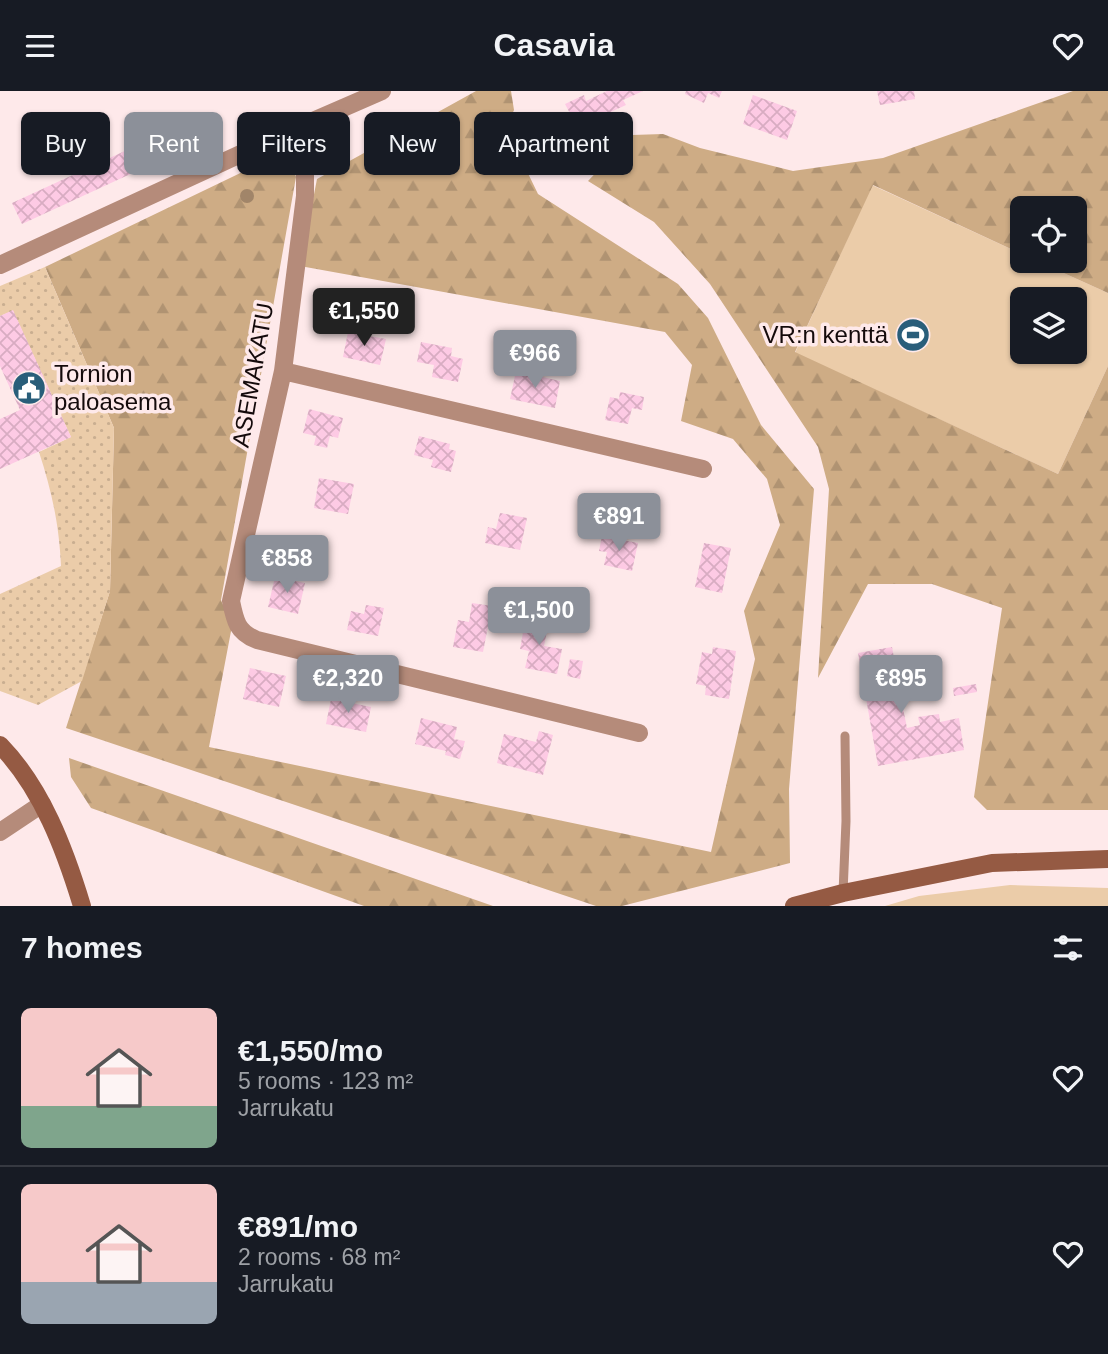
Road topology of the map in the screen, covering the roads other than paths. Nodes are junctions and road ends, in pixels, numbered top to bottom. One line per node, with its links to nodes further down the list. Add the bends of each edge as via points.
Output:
1 (382, 91): 2 (street)
2 (333, 112)
3 (237, 155): 5 (street)
4 (305, 175): 6 (street, ASEMAKATU)
5 (0, 265)
6 (283, 371): 7 (street); 8 (street, ASEMAKATU, via 231,601 245,635)
7 (704, 469)
8 (639, 733)
9 (845, 736): 14 (lane)
10 (0, 745): 11 (main road)
11 (43, 804): 12 (street); 16 (main road)
12 (0, 832)
13 (1108, 859): 14 (main road, via 992,863)
14 (843, 893): 15 (main road)
15 (824, 902): 17 (main road)
16 (82, 906)
17 (794, 906)

